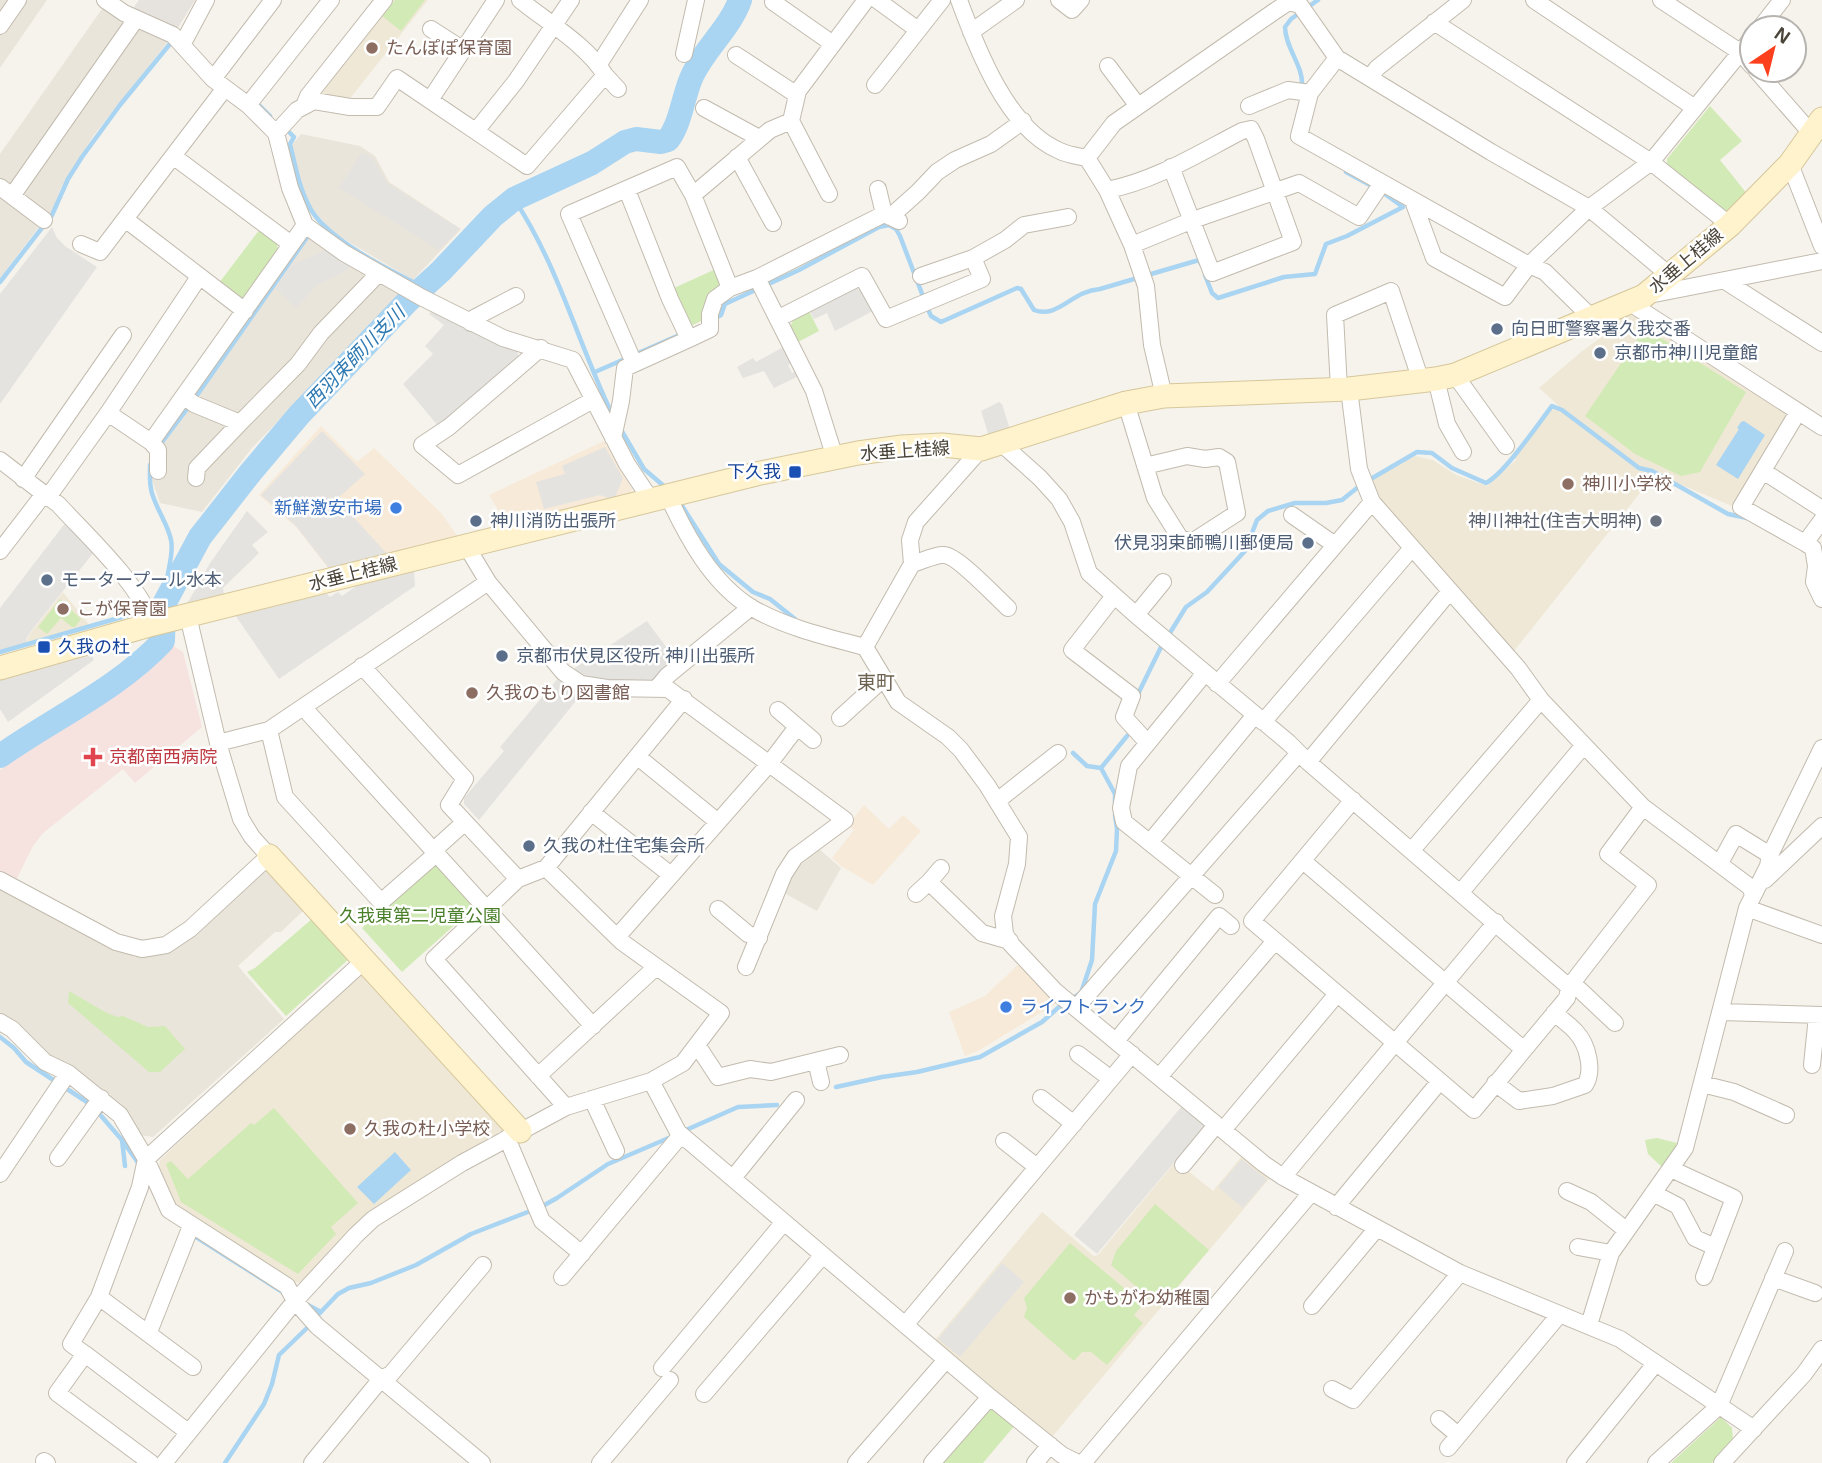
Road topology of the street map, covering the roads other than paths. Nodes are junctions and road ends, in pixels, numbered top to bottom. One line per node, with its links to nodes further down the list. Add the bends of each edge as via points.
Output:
1 (18, 0): 28 (street)
2 (206, 0): 33 (street)
3 (273, 0): 44 (street)
4 (331, 0): 51 (street)
5 (384, 0): 52 (street)
6 (496, 0): 35 (street)
7 (520, 0): 29 (street)
8 (571, 0): 29 (street)
9 (640, 0): 42 (street)
10 (696, 0): 37 (street)
11 (866, 0): 34 (street)
12 (877, 0): 31 (street)
13 (942, 0): 31 (street)
14 (959, 0): 32 (street)
15 (1016, 0): 32 (street)
16 (1059, 0): 17 (street, via 1072,10)
17 (1081, 0)
18 (1463, 0): 27 (street)
19 (1534, 0): 56 (street)
20 (1661, 0): 36 (street)
21 (1782, 0): 25 (street)
22 (109, 1): 26 (street)
23 (773, 2): 34 (street)
24 (1272, 5): 40 (street, via 1290,3 1304,9); 53 (street)
25 (1771, 14)
26 (136, 19): 33 (street); 73 (street)
27 (1434, 22): 43 (street); 66 (street)
28 (0, 26)
29 (553, 27): 42 (street); 60 (street)
30 (431, 29): 35 (street)
31 (918, 30): 46 (street)
32 (971, 32): 58 (street, via 990,77)
33 (178, 40): 44 (street)
34 (832, 44): 49 (street)
35 (462, 49): 50 (street)
36 (1738, 51)
37 (684, 54)
38 (1738, 54): 56 (street)
39 (736, 55): 49 (street)
40 (1337, 58): 43 (street); 48 (street)
41 (1108, 66): 53 (street)
42 (602, 70): 47 (street); 60 (street, via 527,166)
43 (1370, 78): 78 (street)
44 (219, 83): 51 (street); 63 (street)
45 (1771, 84): 59 (street)
46 (875, 85)
47 (618, 89)
48 (1304, 92): 54 (street, via 1288,90); 69 (street, via 1298,136)
49 (797, 95): 57 (street)
50 (430, 100): 52 (street, via 397,78 377,107 314,101); 60 (street)
51 (251, 101): 61 (street)
52 (304, 106): 61 (street)
53 (1138, 106): 65 (street, via 1114,123)
54 (1249, 106)
55 (705, 108): 62 (street)
56 (1695, 108): 66 (street)
57 (791, 121): 62 (street); 75 (street)
58 (1023, 121): 65 (street, via 1044,142); 79 (street, via 937,172)
59 (1817, 126): 67 (main road, 水垂上桂線)
60 (476, 131)
61 (276, 133): 86 (street, via 290,188)
62 (759, 138): 64 (street)
63 (173, 156): 81 (street); 88 (street)
64 (737, 157): 76 (street); 84 (street)
65 (1087, 158): 72 (street)
66 (1651, 162): 78 (street); 85 (street)
67 (1790, 164): 85 (main road, 水垂上桂線); 90 (street)
68 (1171, 167): 72 (street); 74 (street, via 1251,129); 83 (street)
69 (1382, 183): 74 (street, via 1359,217 1299,183); 77 (street)
70 (627, 190): 76 (street, via 677,167); 107 (street); 111 (street, via 569,214)
71 (878, 190): 79 (street)
72 (1107, 190): 89 (street)
73 (6, 191): 82 (street)
74 (1274, 191): 83 (street); 83 (street, via 1293,242 1212,273)
75 (829, 194)
76 (693, 195): 100 (street)
77 (1413, 201): 93 (street); 93 (street, via 1434,258 1505,297)
78 (1589, 208): 93 (street); 95 (street)
79 (891, 217): 99 (street)
80 (1068, 217): 91 (street, via 1024,225)
81 (125, 219): 87 (street, via 100,252); 97 (street)
82 (44, 220)
83 (1193, 220): 89 (street)
84 (773, 223)
85 (1730, 225): 95 (main road, 水垂上桂線)
86 (310, 228): 88 (street); 94 (street)
87 (81, 244)
88 (291, 244): 103 (street)
89 (1132, 245): 114 (street, via 1142,275)
90 (1822, 246)
91 (973, 258): 96 (street); 104 (street, via 982,279 886,319 862,276)
92 (1822, 261): 98 (street)
93 (1529, 265): 105 (street, via 1545,272)
94 (378, 274): 106 (street); 120 (street)
95 (1668, 274): 102 (main road, 水垂上桂線)
96 (921, 276)
97 (200, 277): 103 (street); 119 (street)
98 (1725, 281): 102 (street); 109 (street)
99 (760, 284): 100 (street); 104 (street)
100 (730, 288): 107 (street, via 715,299 710,329)
101 (516, 296): 106 (street)
102 (1636, 298): 105 (main road, 水垂上桂線); 118 (street)
103 (245, 311): 116 (street)
104 (779, 318): 127 (street, via 814,391)
105 (1592, 318): 112 (main road, 水垂上桂線)
106 (471, 323): 110 (street, via 502,338)
107 (686, 333): 111 (street)
108 (123, 335): 133 (street)
109 (1822, 343)
110 (541, 348): 115 (street, via 573,360); 115 (street, via 449,428 422,445 458,475)
111 (632, 358): 122 (street, via 625,368)
112 (1437, 378): 113 (main road, 水垂上桂線); 113 (street, via 1391,291 1335,315); 125 (street); 126 (street, via 1447,424)
113 (1344, 389): 114 (main road, 水垂上桂線); 136 (street, via 1359,469)
114 (1164, 396): 117 (main road, 水垂上桂線)
115 (593, 400): 122 (street)
116 (189, 401): 120 (street); 123 (street)
117 (1126, 403): 124 (main road, 水垂上桂線); 129 (street)
118 (1798, 412): 121 (street); 131 (street)
119 (108, 413): 123 (street); 134 (street)
120 (240, 423): 132 (street, via 197,468)
121 (1822, 427)
122 (616, 428): 135 (street)
123 (154, 446): 130 (street)
124 (991, 446): 127 (main road, 水垂上桂線, via 902,447); 145 (street, via 916,522 910,540); 149 (street, via 1040,478 1059,499 1089,573)
125 (1506, 446)
126 (1463, 452)
127 (835, 458): 135 (main road, 水垂上桂線)
128 (0, 460): 133 (street)
129 (1145, 466): 129 (street, via 1155,498 1180,538 1192,542 1237,513 1227,462 1219,457 1187,456)
130 (158, 471)
131 (1763, 471): 137 (street); 140 (street, via 1741,507)
132 (196, 478)
133 (23, 479): 134 (street)
134 (46, 495): 144 (street); 154 (street)
135 (665, 497): 142 (main road, 水垂上桂線); 151 (street, via 704,559)
136 (1372, 502): 141 (street); 143 (street)
137 (1822, 509)
138 (1292, 514): 141 (street)
139 (1822, 520): 140 (street)
140 (1805, 543): 150 (street, via 1812,548 1814,582)
141 (1335, 545): 160 (street)
142 (467, 547): 146 (street); 154 (main road, 水垂上桂線)
143 (1412, 548): 148 (street); 167 (street)
144 (0, 551)
145 (912, 564): 152 (street, via 949,556); 155 (street)
146 (488, 582): 156 (street); 161 (street, via 563,672 581,684)
147 (1163, 582): 153 (street)
148 (1450, 591): 163 (street); 177 (street)
149 (1114, 596): 153 (street); 171 (street, via 1072,650 1132,696 1124,718)
150 (1822, 599)
151 (751, 607): 155 (street); 161 (street)
152 (1008, 608)
153 (1136, 615): 158 (street)
154 (161, 617): 157 (main road, 水垂上桂線); 172 (street)
155 (865, 648): 159 (street)
156 (362, 666): 164 (street); 183 (street, via 466,779 449,805)
157 (0, 668)
158 (1205, 673): 160 (street); 171 (street)
159 (884, 678): 166 (street); 180 (street, via 898,702 961,750)
160 (1217, 684): 167 (street)
161 (657, 688): 162 (street)
162 (684, 699): 176 (street); 178 (street)
163 (1541, 700): 173 (street); 187 (street)
164 (303, 707): 169 (street); 188 (street)
165 (778, 710): 168 (street)
166 (840, 718)
167 (1259, 719): 177 (street); 186 (street)
168 (797, 726): 170 (street); 178 (street)
169 (269, 730): 172 (street); 188 (street, via 285,797 381,902)
170 (813, 740)
171 (1147, 742): 186 (street, via 1129,766 1121,808 1124,822)
172 (218, 743): 190 (street, via 241,819)
173 (1584, 745): 181 (street); 200 (street)
174 (1822, 748): 189 (street)
175 (1058, 753): 180 (street)
176 (638, 757): 182 (street); 184 (street)
177 (1304, 758): 179 (street); 196 (street)
178 (769, 764): 184 (street); 208 (street, via 845,820 795,857)
179 (1353, 800): 187 (street); 191 (street)
180 (997, 801): 209 (street, via 1020,846 1003,916)
181 (1643, 807): 192 (street); 215 (street, via 1608,854 1648,886)
182 (591, 812): 193 (street); 195 (street)
183 (465, 822): 188 (street); 197 (street)
184 (718, 822): 195 (street)
185 (1822, 826): 202 (street)
186 (1150, 842): 196 (street)
187 (1412, 850): 200 (street)
188 (435, 851): 203 (street)
189 (1770, 855): 192 (street, via 1736,834); 202 (street)
190 (269, 856): 198 (street, via 190,929 166,945 142,949 116,942); 211 (main road)
191 (1303, 861): 210 (street, via 1252,921); 214 (street)
192 (1720, 863): 202 (street, via 1750,887)
193 (546, 867): 197 (street); 207 (street)
194 (941, 868): 199 (street)
195 (671, 875): 207 (street)
196 (1190, 876): 217 (street); 224 (street, via 1218,911)
197 (518, 879): 203 (street)
198 (0, 880)
199 (929, 882): 201 (street); 209 (street, via 982,933)
200 (1461, 892): 205 (street)
201 (916, 894)
202 (1753, 896): 206 (street); 218 (street)
203 (487, 908): 223 (street); 233 (street, via 434,960)
204 (718, 909): 208 (street, via 748,934)
205 (1496, 922): 214 (street); 215 (street)
206 (1822, 935)
207 (617, 937): 212 (street)
208 (760, 938): 213 (street)
209 (1010, 941): 217 (street)
210 (1275, 941): 216 (street); 234 (street)
211 (365, 960): 250 (main road); 257 (street)
212 (656, 967): 223 (street); 226 (street, via 721,1013)
213 (746, 967)
214 (1445, 983): 225 (street); 227 (street)
215 (1569, 987): 219 (street, via 1567,998); 222 (street, via 1580,990)
216 (1337, 994): 225 (street); 249 (street)
217 (1070, 1003): 224 (street)
218 (1721, 1012): 220 (street); 241 (street)
219 (1554, 1013): 227 (street); 240 (street, via 1578,1033 1587,1053 1591,1071 1585,1085 1519,1101)
220 (1819, 1015): 232 (street)
221 (0, 1022): 236 (street, via 12,1028)
222 (1615, 1023)
223 (593, 1026): 233 (street)
224 (1115, 1041): 229 (street)
225 (1395, 1043): 238 (street); 260 (street)
226 (696, 1045): 231 (street, via 718,1077 750,1069 771,1072); 237 (street, via 683,1063)
227 (1523, 1049): 240 (street)
228 (1078, 1054): 235 (street)
229 (1132, 1054): 234 (street); 235 (street)
230 (840, 1055): 231 (street)
231 (816, 1061): 239 (street)
232 (1812, 1065)
233 (538, 1076): 246 (street)
234 (1159, 1077): 249 (street)
235 (1111, 1079): 248 (street)
236 (64, 1080): 245 (street); 259 (street)
237 (651, 1081): 243 (street); 251 (street)
238 (1440, 1081): 240 (street, via 1474,1110); 265 (street)
239 (821, 1082)
240 (1494, 1083)
241 (1702, 1084): 247 (street, via 1734,1092); 258 (street, via 1685,1148)
242 (1041, 1098): 248 (street)
243 (592, 1099): 246 (street); 253 (street)
244 (796, 1100): 261 (street)
245 (96, 1104): 254 (street); 257 (street, via 120,1115)
246 (566, 1107): 250 (street)
247 (1786, 1115)
248 (1074, 1124): 256 (street)
249 (1219, 1127): 255 (street); 260 (street)
250 (514, 1134): 274 (street, via 542,1221); 283 (street, via 373,1219)
251 (681, 1135): 261 (street); 274 (street)
252 (1004, 1141): 256 (street)
253 (616, 1151)
254 (58, 1158)
255 (1183, 1165)
256 (1037, 1167): 286 (street)
257 (144, 1169): 268 (street, via 169,1210); 282 (street)
258 (1671, 1169): 264 (street); 271 (street, via 1734,1198)
259 (0, 1174)
260 (1283, 1177): 263 (street)
261 (733, 1178): 266 (street)
262 (1567, 1191): 269 (street, via 1591,1202)
263 (1311, 1193): 265 (street); 314 (street)
264 (1653, 1193): 269 (street); 271 (street, via 1678,1206 1695,1238)
265 (1336, 1207): 267 (street)
266 (784, 1222): 275 (street); 310 (street)
267 (1377, 1228): 277 (street); 284 (street)
268 (189, 1230): 283 (street, via 287,1286); 288 (street)
269 (1626, 1230): 273 (street)
270 (1578, 1247): 273 (street)
271 (1715, 1247): 279 (street)
272 (1785, 1251): 280 (street)
273 (1611, 1253): 287 (street)
274 (582, 1254): 278 (street)
275 (823, 1255): 286 (street); 296 (street)
276 (472, 1268): 294 (street, via 391,1374)
277 (1460, 1272): 285 (street); 295 (street, via 1353,1400)
278 (562, 1277)
279 (1704, 1277)
280 (1773, 1278): 281 (street); 298 (street)
281 (1815, 1293)
282 (99, 1297): 288 (street); 290 (street, via 71,1343)
283 (295, 1301): 294 (street, via 317,1326); 301 (street)
284 (1312, 1306)
285 (1559, 1315): 287 (street); 302 (street)
286 (905, 1325): 291 (street)
287 (1589, 1325): 292 (street, via 1620,1339)
288 (149, 1332): 293 (street)
289 (1822, 1349): 300 (street)
290 (85, 1354): 301 (street); 306 (street, via 57,1393)
291 (946, 1360): 297 (street); 311 (street)
292 (1655, 1364): 298 (street); 315 (street)
293 (193, 1367)
294 (381, 1380): 305 (street); 308 (street)
295 (1332, 1389)
296 (704, 1394)
297 (990, 1397): 303 (street); 312 (street)
298 (1719, 1406): 300 (street); 316 (street)
299 (1439, 1419): 302 (street)
300 (1754, 1429): 317 (street)
301 (188, 1432): 307 (street)
302 (1458, 1435): 304 (street)
303 (1050, 1445): 313 (street); 314 (street)
304 (1448, 1448)
305 (464, 1457): 309 (street)
306 (151, 1463)
307 (164, 1463)
308 (312, 1463)
309 (482, 1463)
310 (600, 1463)
311 (856, 1463)
312 (933, 1463)
313 (1035, 1463)
314 (1080, 1463)
315 (1575, 1463)
316 (1656, 1463)
317 (1722, 1463)

